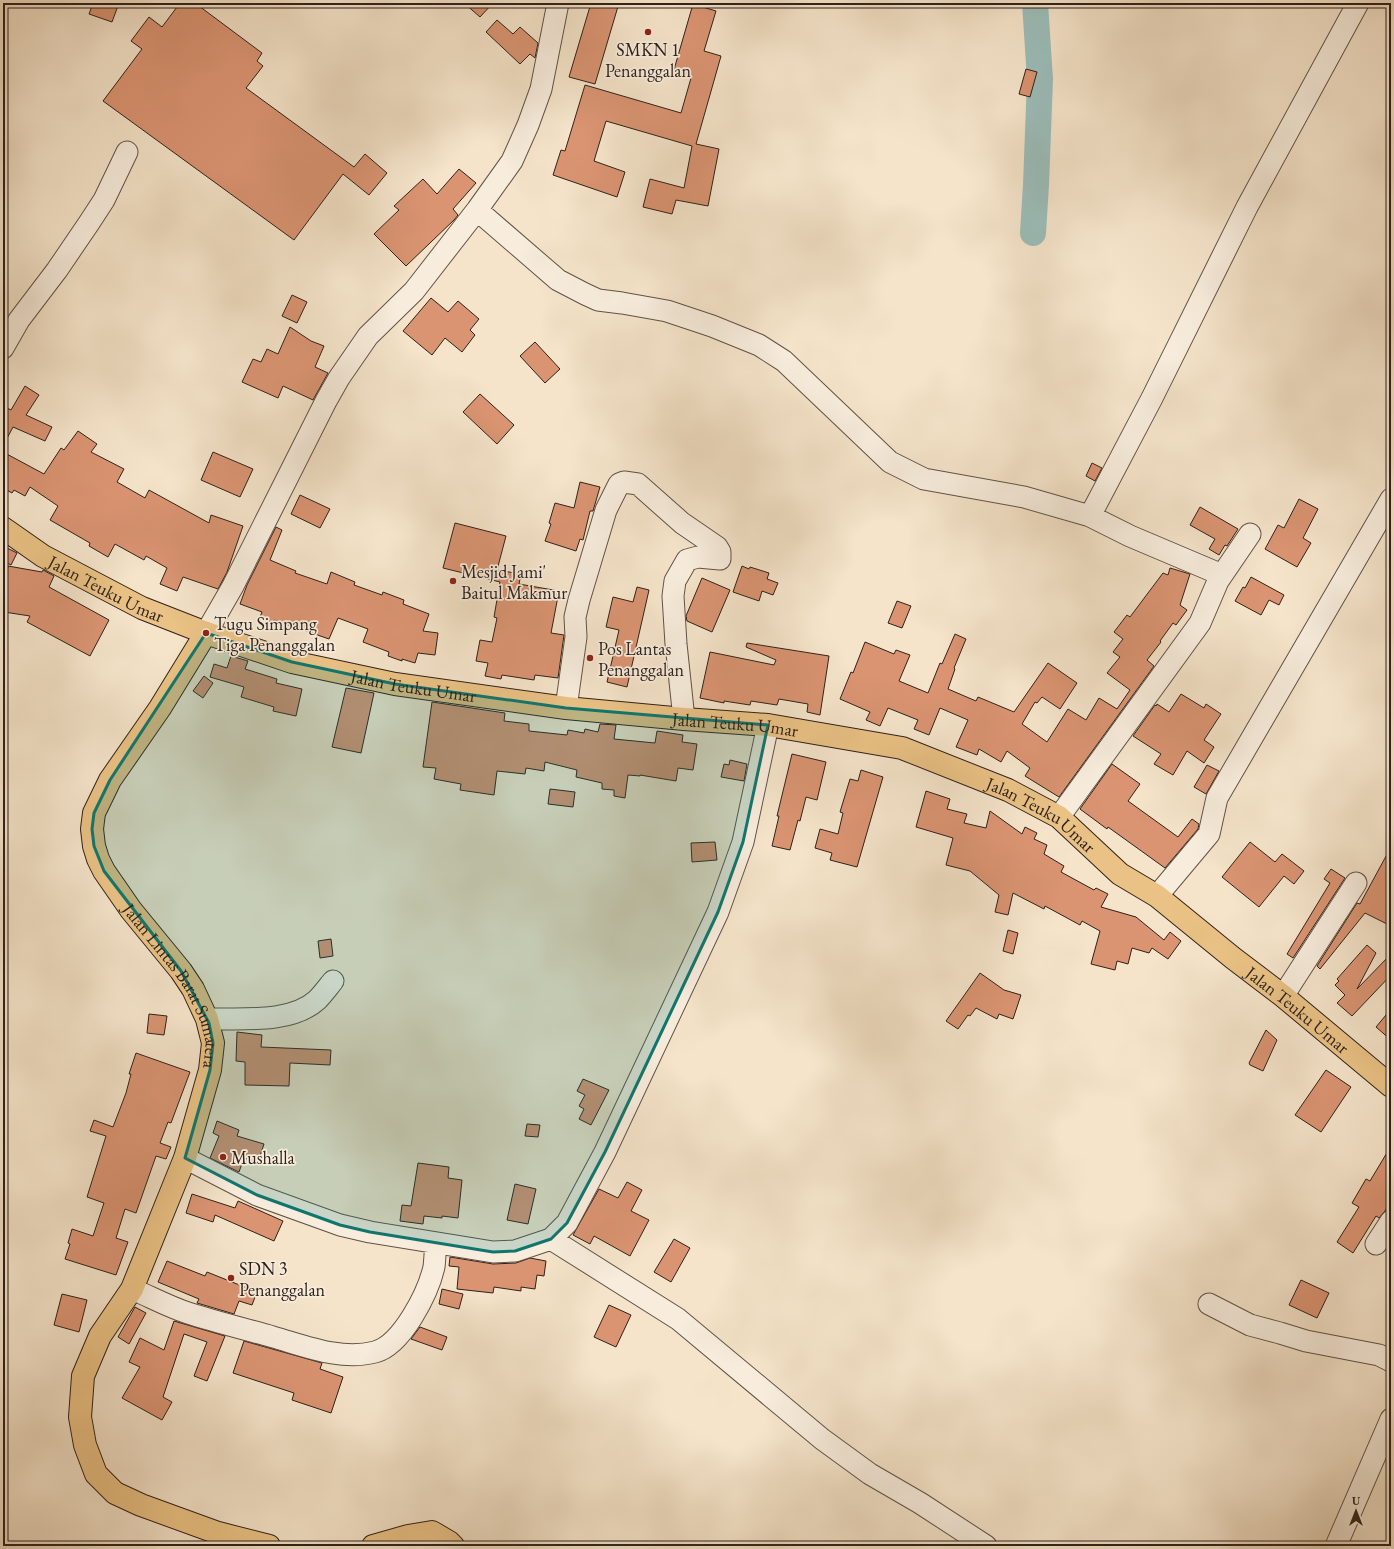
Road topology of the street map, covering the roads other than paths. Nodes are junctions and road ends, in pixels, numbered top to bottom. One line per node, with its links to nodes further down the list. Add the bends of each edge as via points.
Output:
1 (558, 3): 4 (street, via 541,89 528,125 512,161)
2 (1358, 3): 7 (street, via 1247,207)
3 (127, 152): 5 (street, via 104,200 57,270 19,320)
4 (477, 210): 7 (street, via 558,280 585,294 598,300 666,311 759,345 784,361 890,462 924,479 1024,497); 11 (street, via 414,291 368,336 339,378)
5 (3, 348)
6 (1391, 499): 17 (street, via 1217,798 1210,834)
7 (1090, 516): 10 (street, via 1215,572)
8 (3, 528): 11 (highway, Jalan Teuku Umar, via 42,556 122,598)
9 (1250, 534): 10 (street)
10 (1218, 581): 15 (street, via 1200,623)
11 (206, 634): 12 (highway, Jalan Teuku Umar, via 292,662 395,684); 20 (highway, Jalan Lintas Barat Sumatera, via 160,708 110,780 94,813 92,829 94,846 104,871 131,910 181,971)
12 (566, 708): 13 (highway, Jalan Teuku Umar); 13 (street, via 580,594 610,499 619,484 630,482 638,484 720,552 720,559 698,557 687,560 675,581 674,614)
13 (684, 719): 14 (highway, Jalan Teuku Umar)
14 (768, 725): 15 (highway, Jalan Teuku Umar, via 902,748 1008,790); 24 (street, via 743,842 718,912 605,1152 567,1223)
15 (1059, 817): 17 (highway, Jalan Teuku Umar, via 1120,874)
16 (1356, 883): 19 (street)
17 (1157, 896): 19 (highway, Jalan Teuku Umar)
18 (333, 981): 20 (street, via 317,1000 287,1015)
19 (1282, 996): 21 (highway, Jalan Teuku Umar)
20 (207, 1019): 22 (highway, Jalan Lintas Barat Sumatera, via 212,1043 210,1070)
21 (1391, 1086)
22 (185, 1158): 25 (street, via 257,1195 312,1216 370,1232); 27 (highway, Jalan Lintas Barat Sumatera)
23 (1391, 1221): 26 (street)
24 (551, 1239): 25 (street, via 515,1251 493,1252); 34 (street, via 678,1319 822,1439 870,1474)
25 (436, 1243): 27 (street, via 434,1267 420,1302 400,1334 376,1352 362,1354 318,1350 187,1312)
26 (1376, 1244)
27 (132, 1289): 31 (highway, Jalan Lintas Barat Sumatera, via 100,1336 83,1376 80,1417 85,1445 96,1474 115,1493 141,1505 218,1533)
28 (1208, 1304): 29 (street, via 1250,1325 1306,1342 1378,1355)
29 (1391, 1361)
30 (1391, 1419): 35 (street)
31 (270, 1546)
32 (373, 1546): 33 (highway, via 432,1532)
33 (453, 1546)
34 (986, 1546)
35 (1336, 1546)

